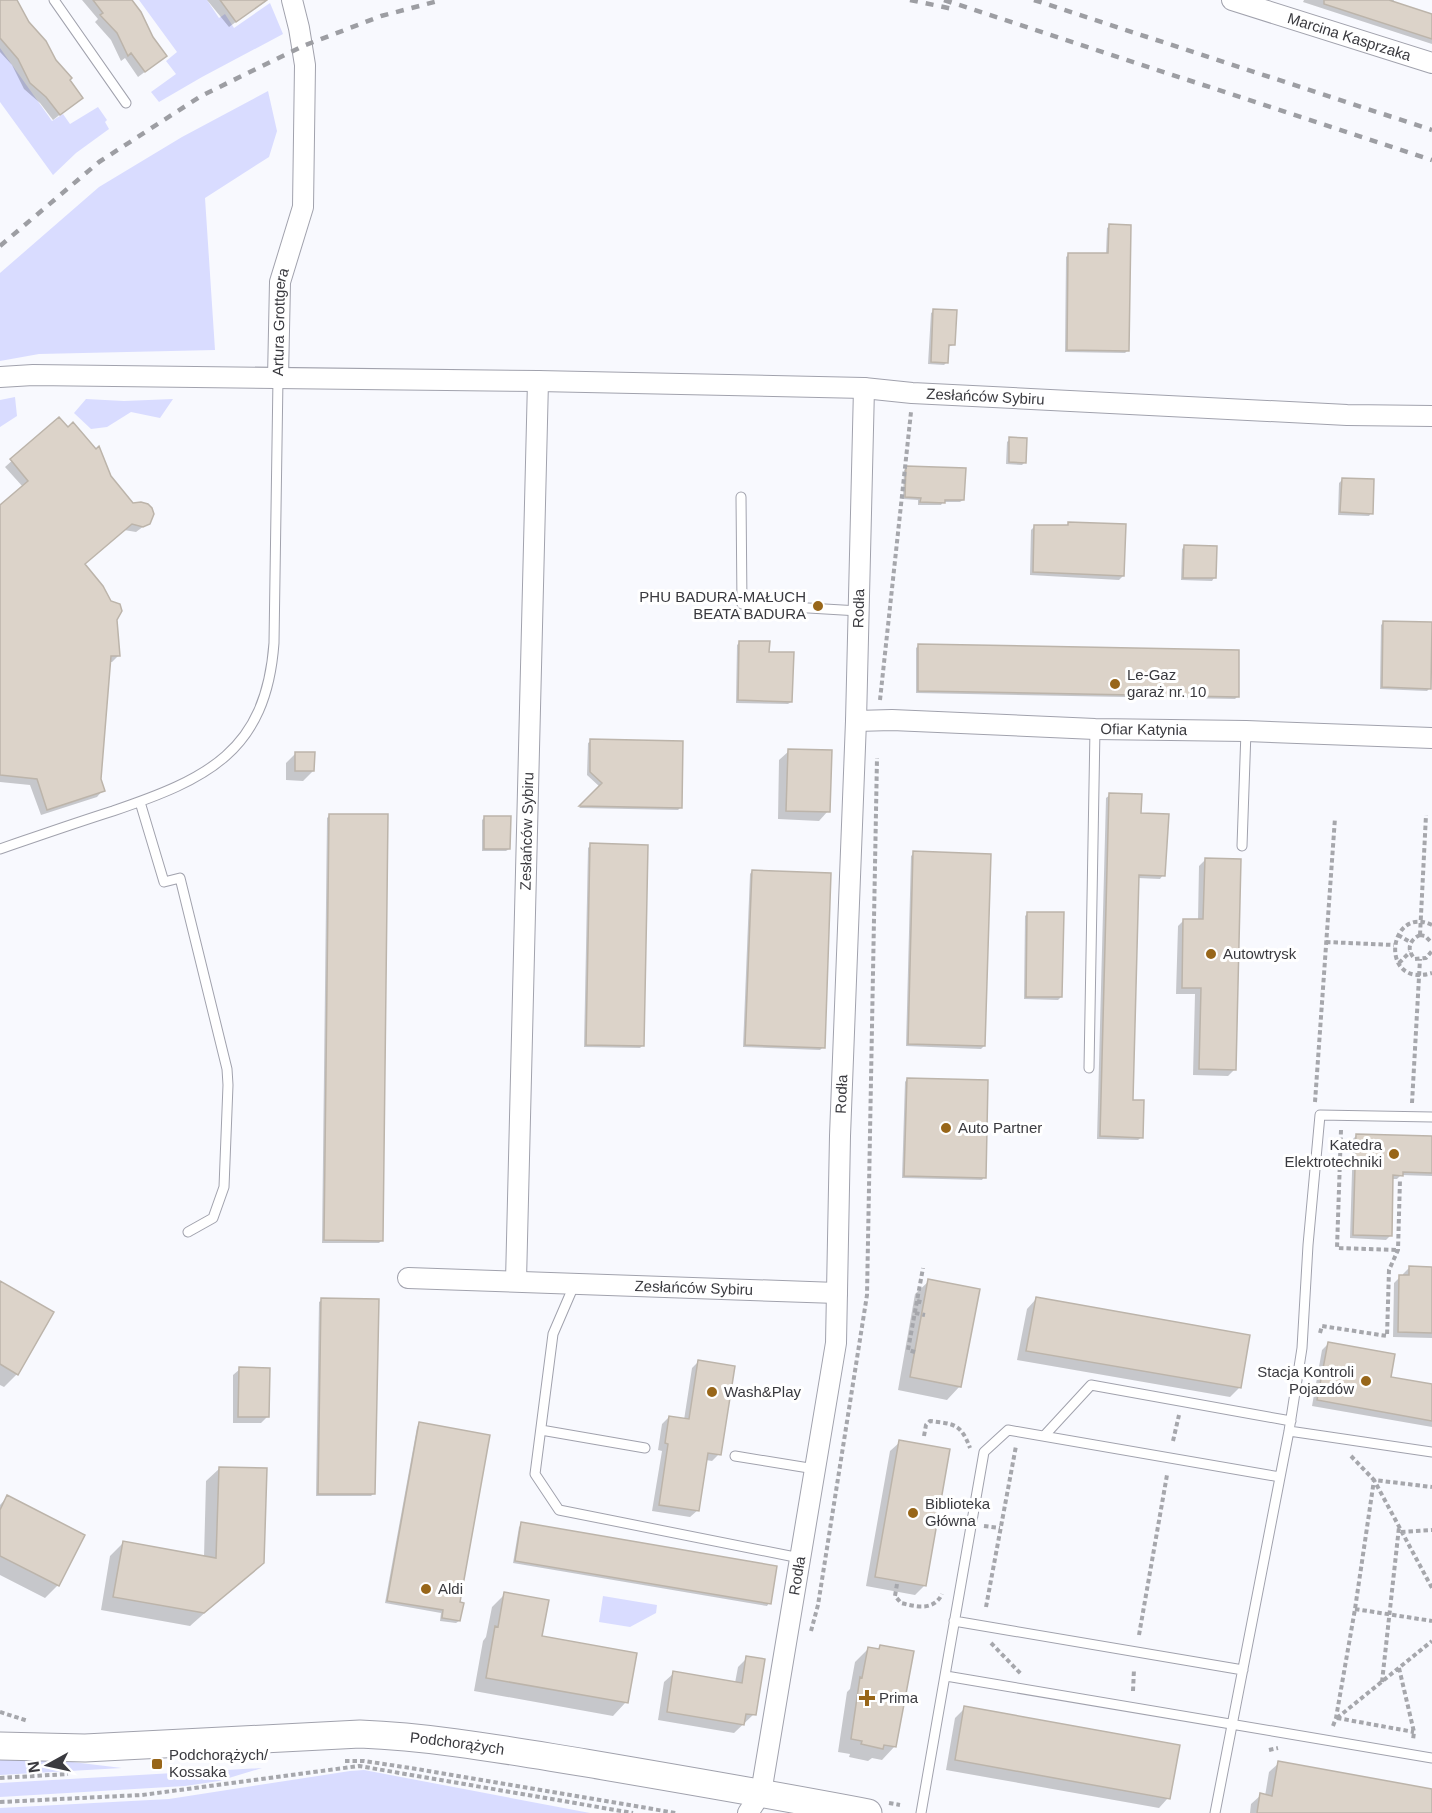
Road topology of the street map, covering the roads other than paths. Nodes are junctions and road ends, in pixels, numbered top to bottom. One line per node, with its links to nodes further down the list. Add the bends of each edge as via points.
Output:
1 (54, 0): 5 (lane)
2 (292, 0): 7 (street, Artura Grottgera, via 305,65 303,207 280,282)
3 (1232, 0): 4 (street, Marcina Kasprzaka)
4 (1432, 63)
5 (126, 103)
6 (0, 377): 7 (street, Artura Grottgera)
7 (278, 378): 8 (street, Zesłańców Sybiru); 17 (lane, via 274,643 267,692 248,731 215,765 194,779)
8 (538, 381): 9 (street, Zesłańców Sybiru); 24 (street, Zesłańców Sybiru)
9 (864, 388): 10 (street, Zesłańców Sybiru, via 1347,415); 12 (street, Rodła)
10 (1432, 416)
11 (741, 497): 12 (lane, via 742,604)
12 (859, 611): 13 (street, Rodła)
13 (856, 721): 14 (street, Ofiar Katynia); 26 (street, Rodła)
14 (1095, 729): 15 (street, Ofiar Katynia); 20 (lane)
15 (1246, 731): 16 (street, Ofiar Katynia); 18 (lane)
16 (1432, 738)
17 (140, 802): 19 (lane); 22 (lane, via 164,882 180,878 227,1069 224,1187 213,1218)
18 (1242, 846)
19 (0, 849)
20 (1089, 1068)
21 (1432, 1117): 27 (lane, via 1320,1115 1302,1348)
22 (188, 1232)
23 (408, 1278): 24 (street, Zesłańców Sybiru)
24 (516, 1281): 25 (street, Zesłańców Sybiru)
25 (575, 1283): 26 (street, Zesłańców Sybiru); 28 (lane, via 553,1334)
26 (837, 1293): 34 (street, Rodła, via 836,1343)
27 (1291, 1420): 29 (lane); 30 (lane, via 1091,1385)
28 (541, 1430): 31 (lane); 36 (lane, via 535,1474 559,1510)
29 (1289, 1431): 32 (lane); 35 (lane)
30 (1044, 1436): 35 (lane); 37 (lane, via 1008,1430 984,1452)
31 (645, 1448)
32 (1432, 1452)
33 (735, 1456): 34 (lane)
34 (815, 1469): 36 (street, Rodła)
35 (1280, 1477): 38 (lane)
36 (800, 1558): 45 (street, Rodła)
37 (954, 1621): 38 (lane); 39 (lane)
38 (1243, 1670): 40 (lane)
39 (945, 1676): 40 (lane); 47 (lane)
40 (1232, 1724): 44 (lane); 48 (lane)
41 (0, 1734): 43 (street, Podchorążych)
42 (0, 1746): 43 (street, Podchorążych)
43 (39, 1746): 45 (street, Podchorążych, via 85,1748 350,1734 403,1736 485,1747)
44 (1432, 1758)
45 (755, 1803): 46 (street, Podchorążych)
46 (868, 1813)
47 (921, 1813)
48 (1215, 1813)

